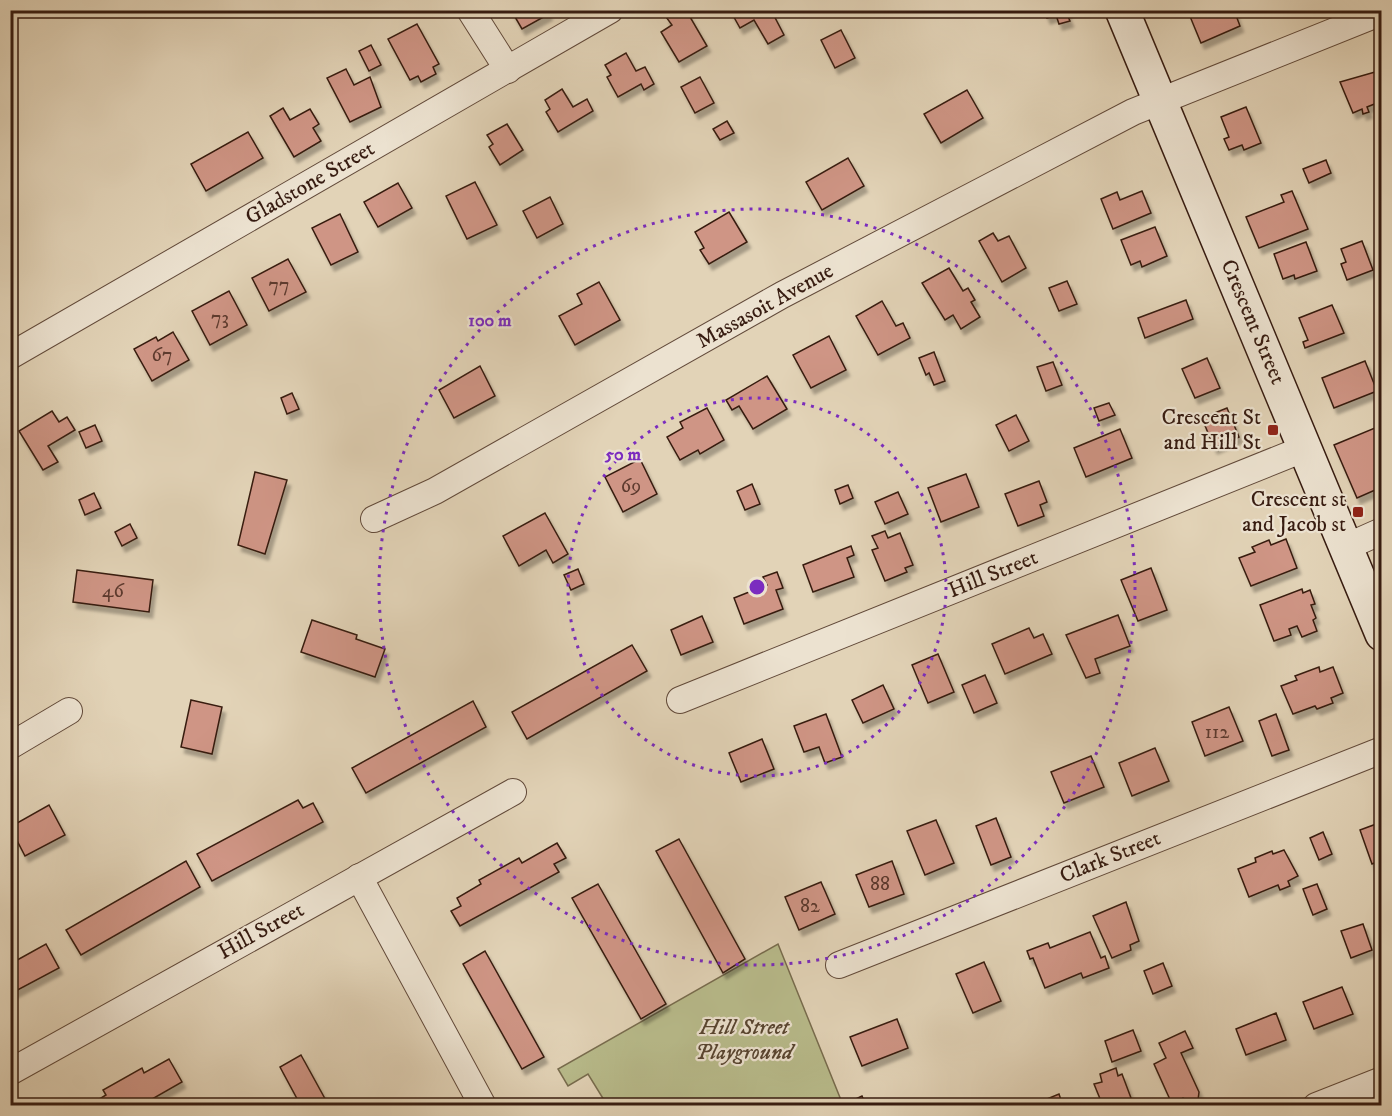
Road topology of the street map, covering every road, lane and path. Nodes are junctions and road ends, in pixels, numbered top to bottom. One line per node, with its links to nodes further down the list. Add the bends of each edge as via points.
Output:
1 (470, 10): 5 (street)
2 (610, 10): 5 (street, Gladstone Street)
3 (1122, 10): 6 (main road, Crescent Street)
4 (1382, 12): 6 (street, Massasoit Avenue)
5 (508, 70): 7 (street, Gladstone Street)
6 (1160, 101): 8 (main road, Crescent Street); 9 (street, Massasoit Avenue, via 782,294 435,491)
7 (10, 356)
8 (1306, 448): 11 (main road, Crescent Street); 13 (street, Hill Street)
9 (374, 519)
10 (1382, 531): 11 (street)
11 (1346, 547): 12 (main road, Crescent Street)
12 (1382, 634)
13 (680, 700)
14 (69, 711): 15 (street)
15 (10, 746)
16 (1382, 750): 19 (street, Clark Street)
17 (513, 792): 18 (street, Hill Street)
18 (359, 877): 20 (street, Hill Street); 22 (street)
19 (839, 965)
20 (10, 1072)
21 (1382, 1080): 23 (street)
22 (483, 1106)
23 (1316, 1106)

